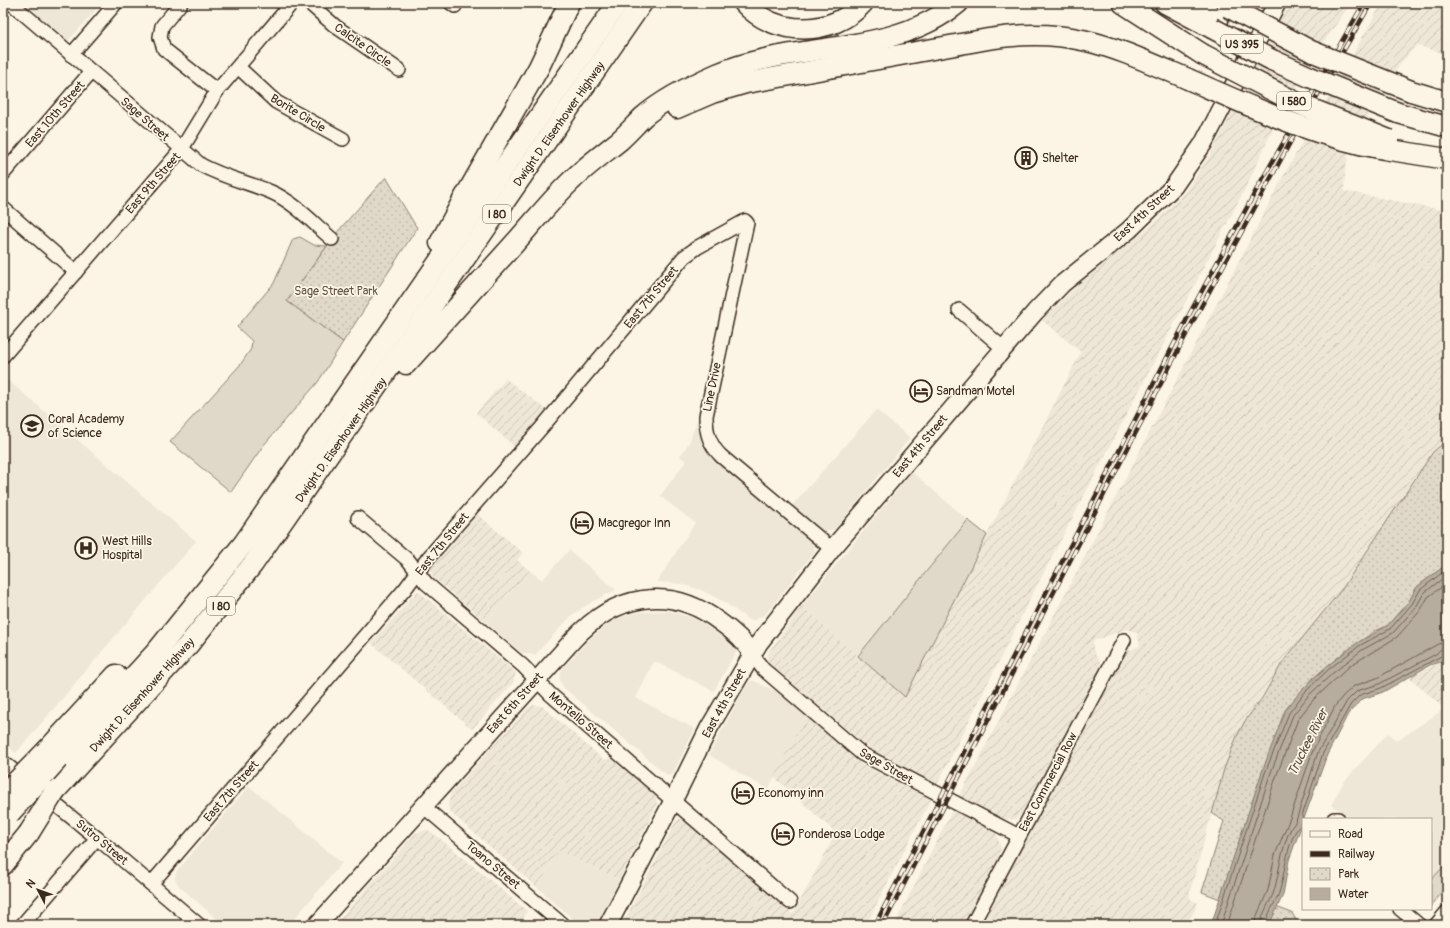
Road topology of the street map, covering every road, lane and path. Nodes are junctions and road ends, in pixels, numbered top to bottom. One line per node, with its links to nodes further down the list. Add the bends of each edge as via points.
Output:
1 (11, 3): 19 (street, Sage Street)
2 (116, 3): 19 (street)
3 (181, 3): 23 (street, via 162,26 160,37 164,49)
4 (292, 3): 20 (street, East 9th Street)
5 (309, 3): 21 (street, Calcite Circle, via 336,26)
6 (569, 3): 36 (highway, via 539,68 449,225)
7 (618, 3): 36 (highway, Dwight D. Eisenhower Highway / I 80)
8 (642, 3): 40 (highway, Dwight D. Eisenhower Highway / I 80)
9 (744, 3): 10 (highway, via 770,22 797,29 838,22)
10 (863, 3)
11 (958, 3): 27 (highway, via 920,27 897,35 875,41 775,56 719,74 692,86 650,112)
12 (1112, 3): 18 (highway)
13 (1123, 3): 18 (highway)
14 (1165, 3): 17 (highway, US 395)
15 (1194, 3): 17 (highway)
16 (1277, 3): 38 (main road, East 4th Street, via 1203,144 1174,186 1129,230 1062,284)
17 (1220, 15): 24 (highway, bridge, via 1269,30 1319,54 1411,91); 25 (highway, I 580, bridge, via 1272,60 1340,90)
18 (1152, 23): 28 (highway, I 580, bridge, via 1202,54 1299,104)
19 (71, 55): 22 (street, Sage Street)
20 (238, 67): 23 (street, East 9th Street); 26 (street, Borite Circle, via 276,102)
21 (399, 70)
22 (91, 72): 29 (street, Sage Street); 31 (street, East 10th Street)
23 (217, 91): 29 (street, East 9th Street)
24 (1447, 102)
25 (1447, 127)
26 (342, 139)
27 (619, 140): 28 (highway, bridge, via 663,114 729,88 1005,36 1046,34 1092,41 1114,48 1303,128 1335,138); 40 (highway, via 562,190)
28 (1386, 144): 30 (highway)
29 (181, 150): 34 (street, Sage Street, via 218,174 281,197); 35 (street, East 9th Street)
30 (1447, 158)
31 (3, 174)
32 (3, 208): 35 (street)
33 (745, 221): 42 (street, Line Drive, via 747,223 706,416 709,439 721,456); 43 (street, East 7th Street, via 684,257)
34 (332, 239)
35 (76, 272): 39 (street, East 9th Street)
36 (420, 291): 47 (highway, Dwight D. Eisenhower Highway / I 80, via 271,506 210,588)
37 (959, 310): 38 (street)
38 (1003, 348): 42 (main road, East 4th Street)
39 (3, 356)
40 (351, 425): 47 (highway, Dwight D. Eisenhower Highway / I 80, via 231,593 179,655)
41 (358, 518): 43 (street, Montello Street, via 409,561)
42 (832, 549): 45 (main road, East 4th Street)
43 (418, 572): 46 (street, Montello Street, via 426,583 522,664); 56 (street, East 7th Street)
44 (1124, 640): 52 (street, East Commercial Row)
45 (752, 654): 46 (main road, East 6th Street, via 741,639 713,616 698,608 658,598 638,600 623,604 585,626); 49 (main road, East 4th Street, via 709,728); 52 (street, Sage Street, via 763,669 862,754)
46 (537, 680): 49 (street, Montello Street); 50 (main road, East 6th Street)
47 (59, 760): 51 (highway, Dwight D. Eisenhower Highway / I 80, bridge); 51 (highway, Dwight D. Eisenhower Highway / I 80, bridge, via 55,791)
48 (3, 762): 53 (street, Sutro Street)
49 (674, 800): 57 (street, Montello Street); 64 (main road, East 4th Street)
50 (423, 806): 62 (main road, East 6th Street); 63 (street, Toano Street)
51 (13, 818): 54 (highway, Dwight D. Eisenhower Highway / I 80); 55 (highway)
52 (1019, 836): 65 (street, East Commercial Row)
53 (97, 838): 56 (street, Sutro Street); 60 (street)
54 (3, 848)
55 (3, 865)
56 (151, 884): 61 (street, Sutro Street)
57 (790, 902)
58 (1401, 910): 66 (street)
59 (1447, 912): 67 (street)
60 (22, 925)
61 (199, 925)
62 (317, 925)
63 (563, 925)
64 (608, 925)
65 (972, 925)
66 (1419, 925)
67 (1436, 925)

